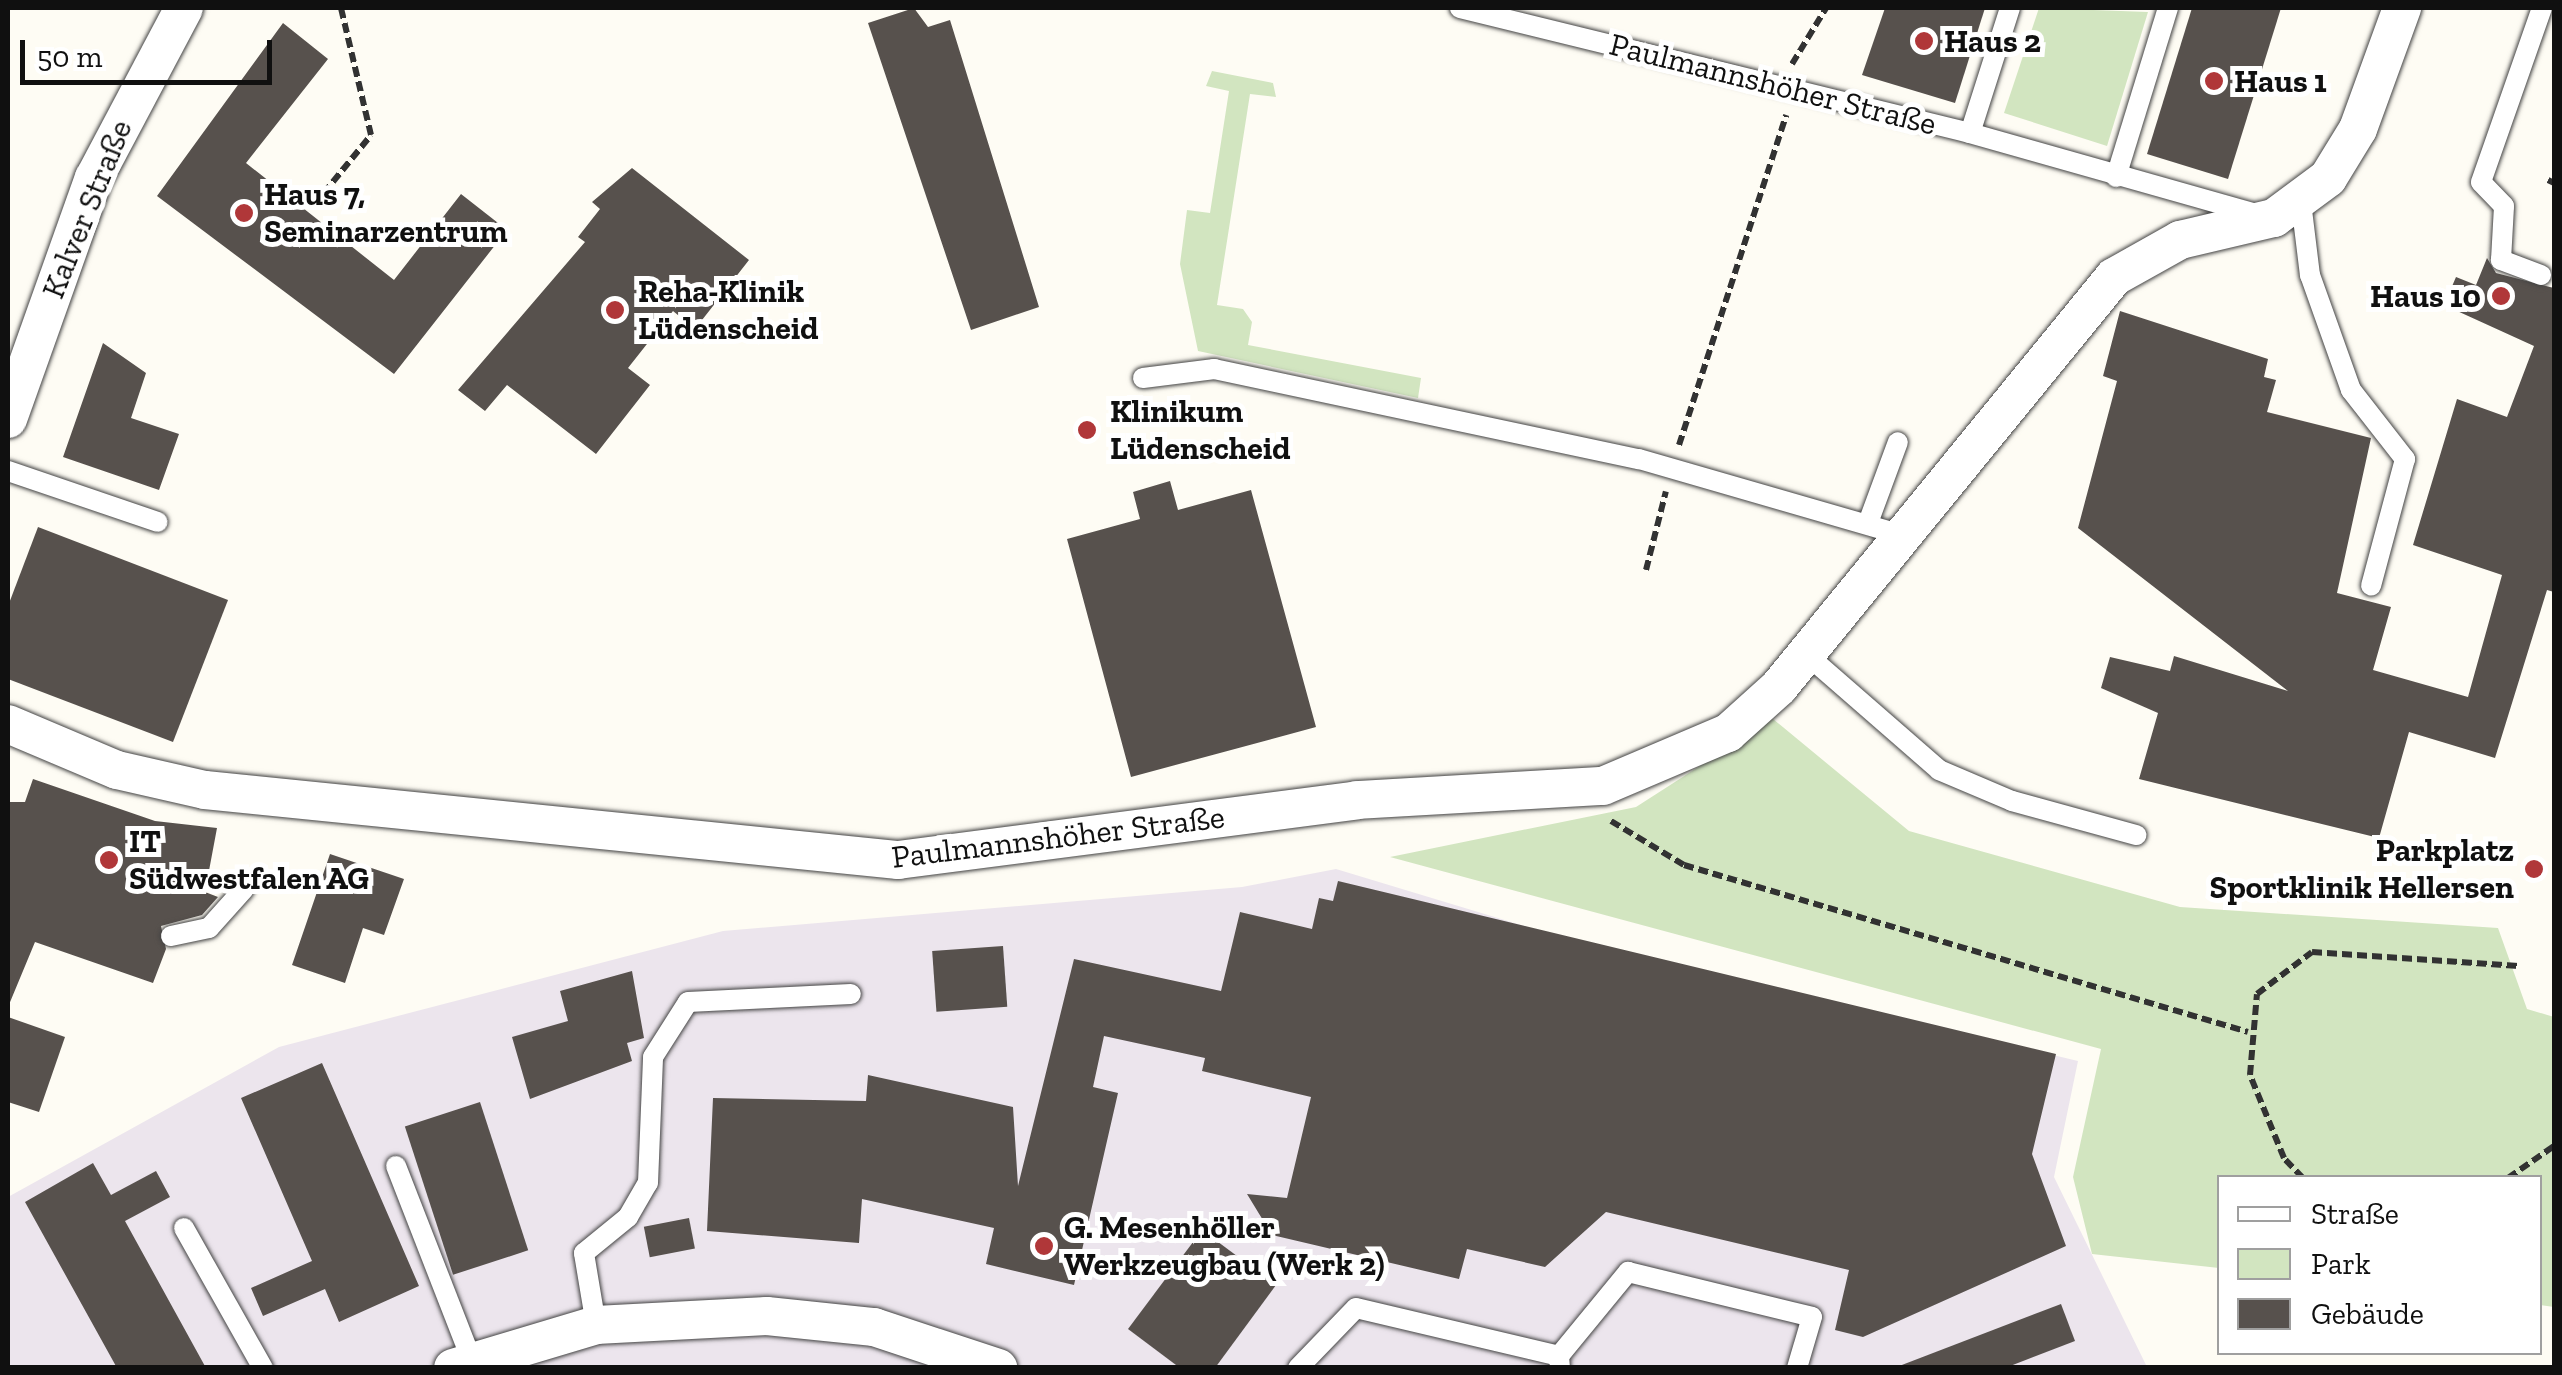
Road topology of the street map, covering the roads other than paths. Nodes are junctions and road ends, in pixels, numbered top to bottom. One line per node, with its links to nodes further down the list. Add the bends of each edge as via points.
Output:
1 (184, 8): 12 (street, Kalver Straße, via 94,178)
2 (1460, 8): 7 (lane, Paulmannshöher Straße, via 1788,83)
3 (2010, 8): 7 (lane)
4 (2168, 8): 8 (lane)
5 (2402, 8): 9 (street, via 2348,152)
6 (2542, 8): 10 (lane, via 2481,182 2504,206 2500,260)
7 (1970, 133): 8 (lane, Paulmannshöher Straße)
8 (2116, 177): 9 (lane, Paulmannshöher Straße)
9 (2287, 210): 16 (street, Paulmannshöher Straße, via 2180,240 2114,277 2026,394); 17 (lane, via 2351,390 2406,459)
10 (2541, 275)
11 (1143, 378): 16 (lane, via 1214,368 1672,469)
12 (8, 419)
13 (1898, 442): 16 (lane)
14 (8, 471): 15 (lane)
15 (158, 522)
16 (1882, 528): 18 (street, Paulmannshöher Straße)
17 (2371, 586)
18 (1805, 653): 19 (street, Paulmannshöher Straße, via 1728,733 1650,772 1557,792 1357,800 898,860 205,790 117,770); 20 (lane, via 1939,770 2012,802)
19 (8, 724)
20 (2136, 835)
21 (244, 889): 22 (lane, via 209,928)
22 (171, 936)
23 (851, 994): 26 (lane, via 688,1002 653,1057 648,1183 628,1217 584,1253)
24 (396, 1166): 28 (lane)
25 (184, 1228): 29 (lane)
26 (596, 1324): 28 (street); 30 (street, via 830,1319 932,1340)
27 (1560, 1362): 31 (lane, via 1356,1308); 32 (lane, via 1628,1272 1812,1316)
28 (462, 1365)
29 (264, 1368)
30 (998, 1368)
31 (1298, 1368)
32 (1797, 1368)

